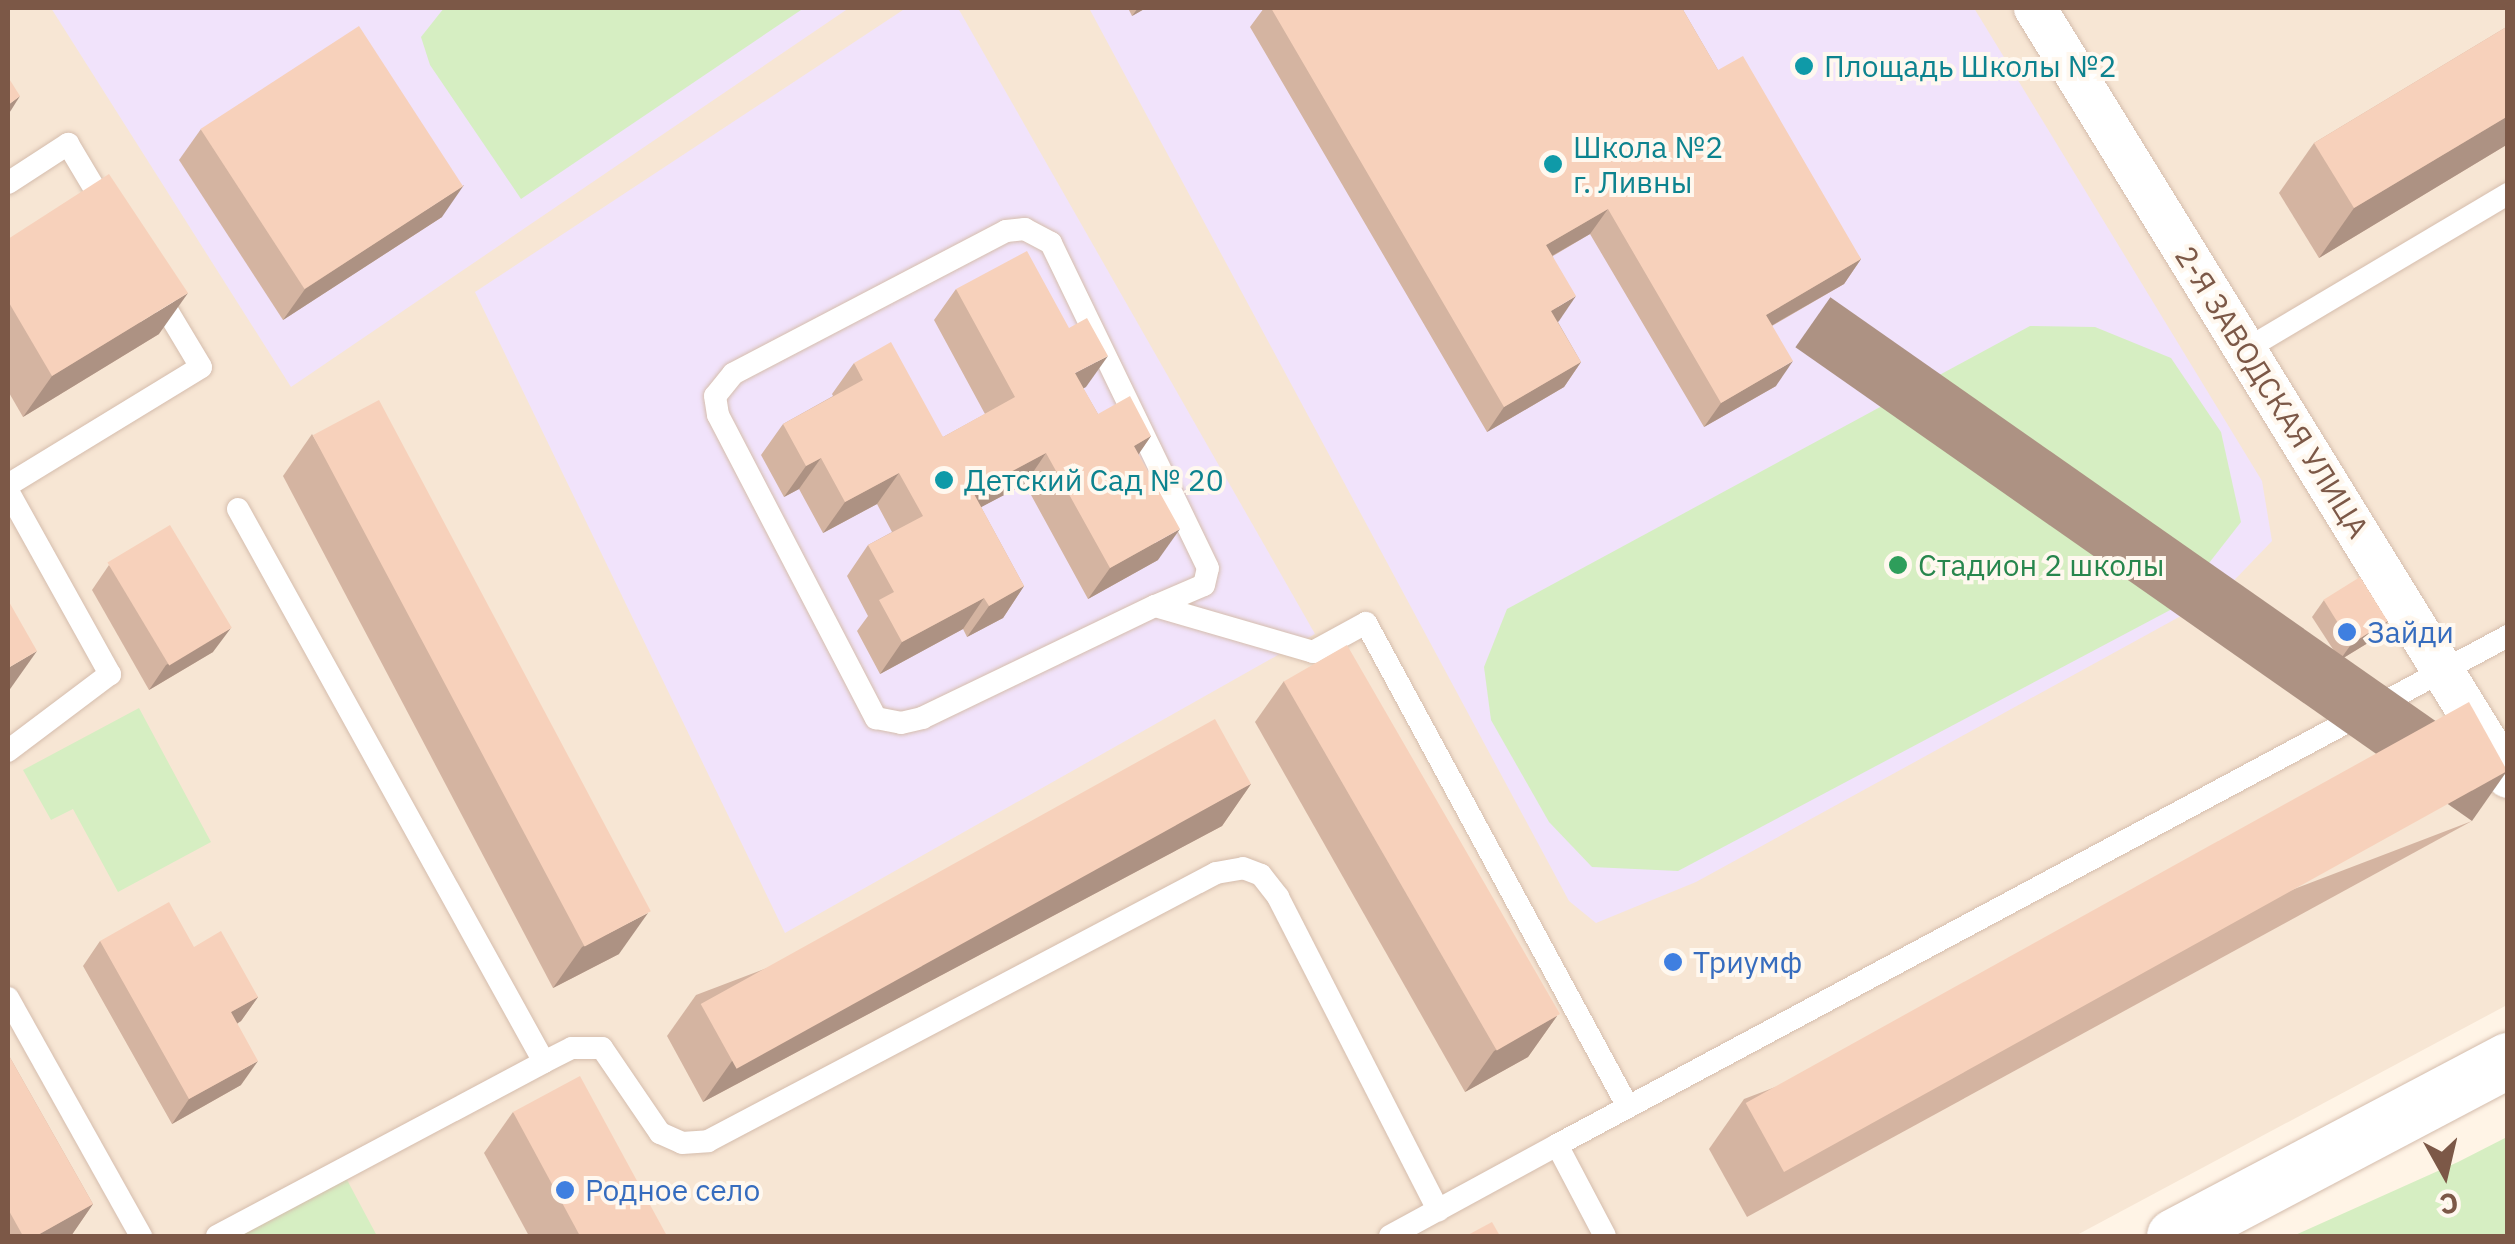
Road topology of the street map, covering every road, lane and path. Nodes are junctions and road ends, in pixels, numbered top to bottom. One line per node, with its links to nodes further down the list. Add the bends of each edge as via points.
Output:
1 (2035, 8): 6 (street, 2-Я ЗАВОДСКАЯ УЛИЦА)
2 (8, 182): 4 (lane, via 68,144)
3 (2508, 194): 6 (lane)
4 (119, 230)
5 (140, 264): 7 (lane, via 201,367)
6 (2246, 350): 11 (street, 2-Я ЗАВОДСКАЯ УЛИЦА)
7 (8, 488): 12 (lane, via 110,674)
8 (238, 510): 16 (lane)
9 (1155, 606): 9 (lane, via 922,718 876,718 718,415 715,396 733,374 1006,231 1024,229 1051,244 1208,568 1204,584); 17 (lane, via 1313,652 1366,623)
10 (2508, 636): 11 (lane)
11 (2447, 670): 13 (street, 2-Я ЗАВОДСКАЯ УЛИЦА); 17 (lane)
12 (8, 751)
13 (2508, 777)
14 (8, 998): 20 (lane)
15 (2508, 1060): 24 (street)
16 (544, 1062): 19 (lane, via 572,1048 602,1048 660,1133 682,1143 708,1141 1216,874 1243,868 1261,875 1278,898); 21 (lane)
17 (1628, 1107): 18 (lane)
18 (1557, 1146): 19 (lane); 23 (lane)
19 (1438, 1210): 22 (lane)
20 (141, 1236)
21 (217, 1236)
22 (1390, 1236)
23 (1606, 1236)
24 (2174, 1236)

